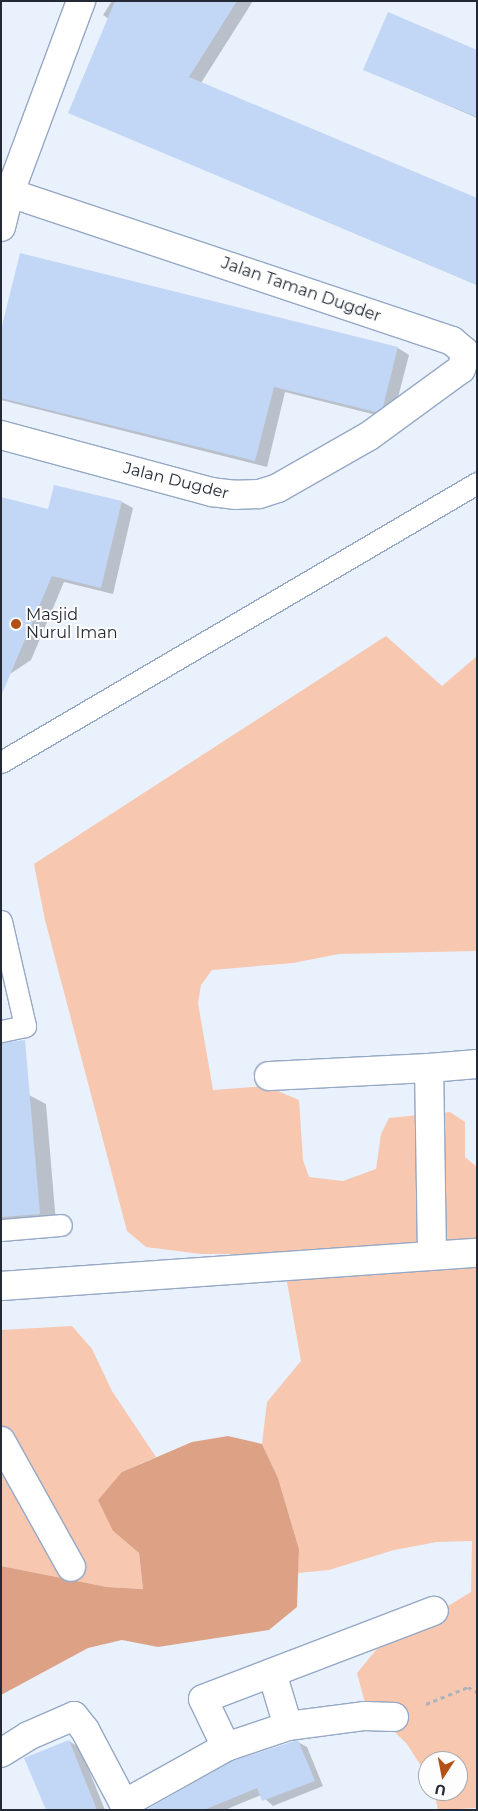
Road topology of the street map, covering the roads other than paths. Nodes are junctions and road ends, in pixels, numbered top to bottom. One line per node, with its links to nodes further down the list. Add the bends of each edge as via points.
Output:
1 (81, 1): 2 (street)
2 (6, 191): 3 (street); 5 (street, Jalan Taman Dugder, via 452,341 460,347 465,358 461,369)
3 (1, 228)
4 (1, 435): 5 (street, Jalan Dugder, via 236,496 278,488)
5 (369, 436)
6 (477, 483): 7 (lane)
7 (1, 762)
8 (1, 921): 9 (lane, via 25,1026)
9 (1, 1031)
10 (477, 1064): 11 (street)
11 (429, 1068): 12 (street); 16 (street)
12 (269, 1076)
13 (61, 1225): 14 (lane)
14 (1, 1230)
15 (477, 1253): 16 (street)
16 (432, 1254): 17 (street)
17 (1, 1286)
18 (1, 1441): 19 (street)
19 (71, 1567)
20 (434, 1611): 21 (street)
21 (272, 1673): 23 (street); 24 (street, via 203,1699)
22 (394, 1717): 23 (street, via 365,1716)
23 (288, 1726): 24 (street)
24 (226, 1747): 25 (street, via 124,1804 85,1730 74,1716)
25 (1, 1753)

